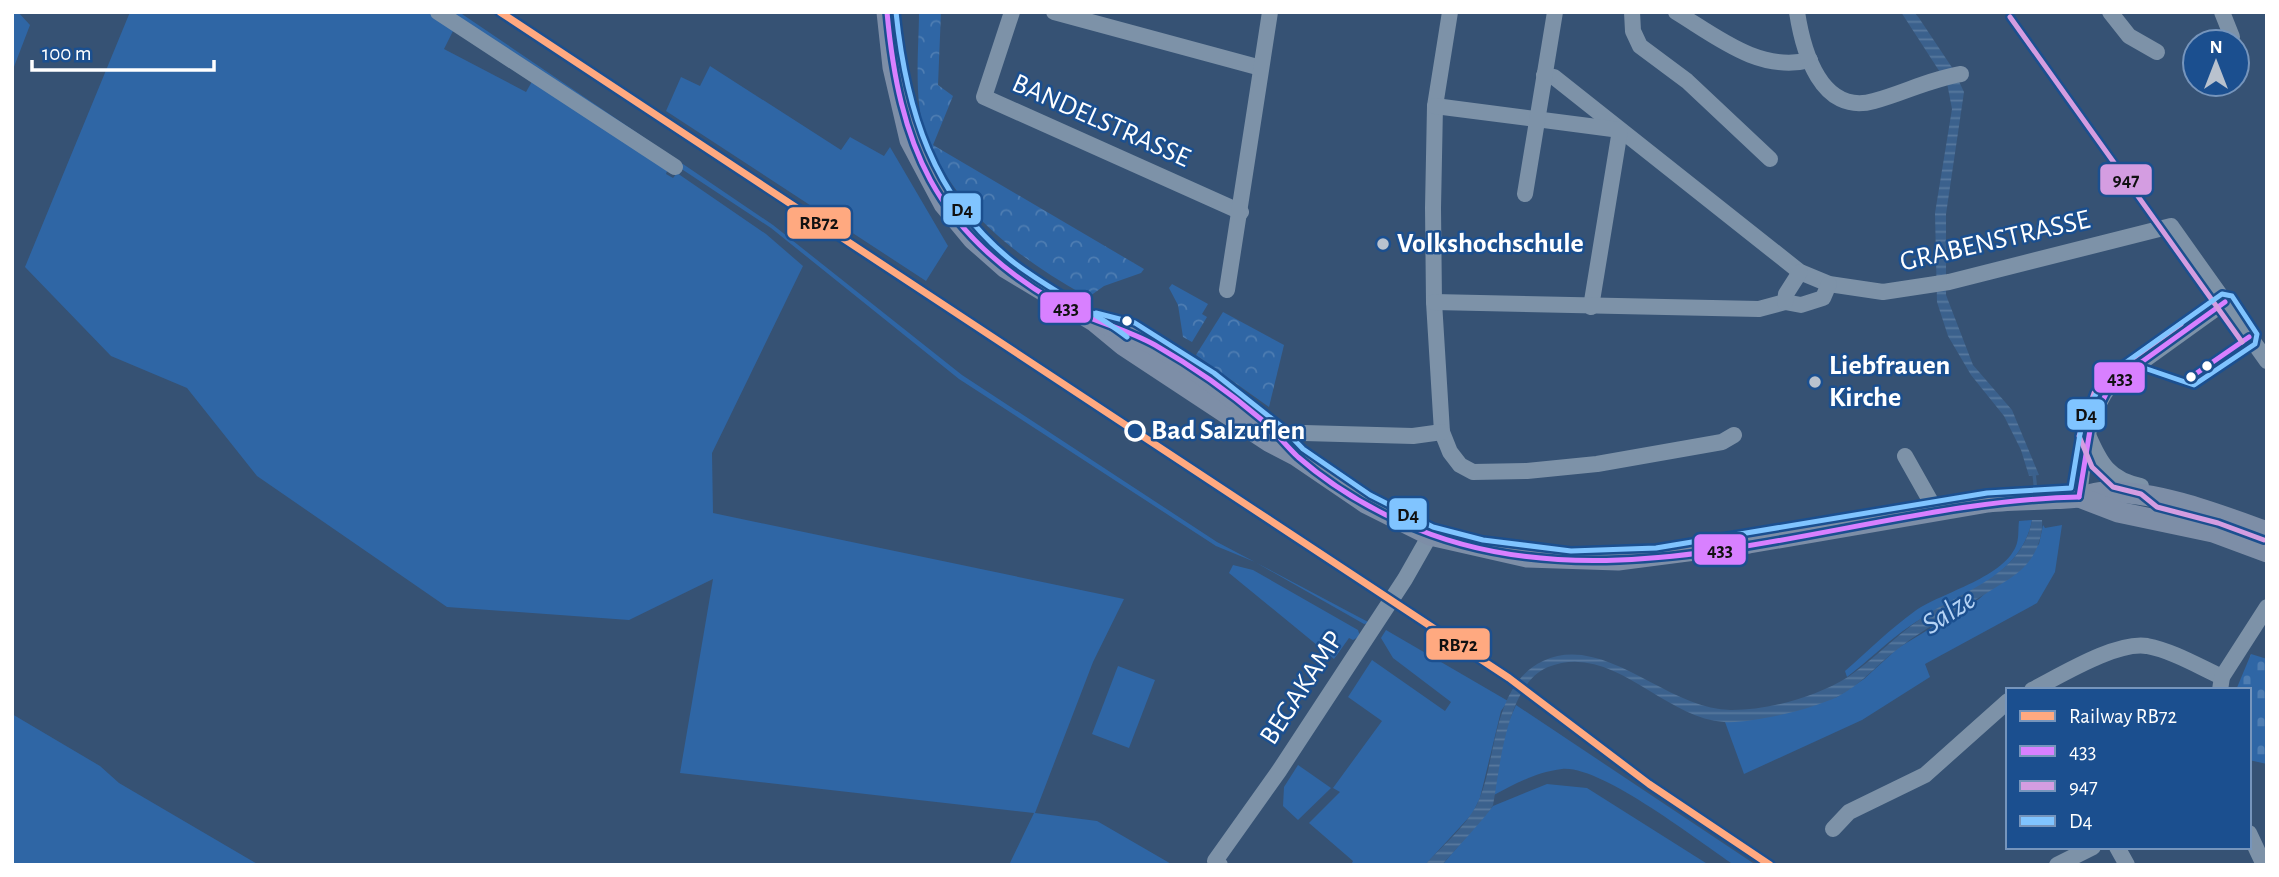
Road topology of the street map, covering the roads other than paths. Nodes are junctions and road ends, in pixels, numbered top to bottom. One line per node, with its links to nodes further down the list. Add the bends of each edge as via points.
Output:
1 (439, 12): 21 (street)
2 (887, 12): 41 (main road, via 893,67 910,140 944,204 973,239 1006,268 1094,321 1130,331 1209,380 1275,432 1297,456 1366,503)
3 (1012, 12): 23 (street, BANDELSTRASSE, via 984,97)
4 (1054, 12): 14 (street)
5 (1270, 12): 14 (street)
6 (1450, 12): 17 (street)
7 (1555, 12): 16 (street)
8 (1632, 12): 20 (street, via 1640,46 1687,81)
9 (1676, 12): 13 (street, via 1739,51 1792,65)
10 (1797, 12): 13 (street)
11 (2110, 12): 12 (street, via 2129,36)
12 (2157, 52)
13 (1810, 60): 15 (street, via 1822,86 1851,101 1872,102 1936,78)
14 (1261, 68): 23 (street)
15 (1961, 74)
16 (1544, 75): 18 (street); 19 (street, via 1554,77)
17 (1435, 106): 18 (street); 27 (street)
18 (1536, 121): 19 (street); 22 (street)
19 (1620, 130): 24 (street); 30 (street)
20 (1770, 159)
21 (674, 167)
22 (1525, 194)
23 (1241, 212): 26 (street)
24 (1800, 272): 25 (street, GRABENSTRASSE); 28 (street)
25 (1829, 284): 28 (street, via 1823,299 1801,305); 29 (street, GRABENSTRASSE, via 1883,292 1949,282 2171,226)
26 (1227, 289)
27 (1434, 302): 30 (street); 32 (street)
28 (1785, 302): 30 (street, via 1759,309)
29 (2225, 302): 31 (street); 34 (street, via 2111,384)
30 (1591, 307)
31 (2267, 361)
32 (1442, 432): 33 (street, via 1413,436); 35 (street, via 1455,458 1473,472 1597,464 1722,442)
33 (1304, 433)
34 (2087, 433): 37 (street); 38 (street, via 2099,463 2112,475 2145,486)
35 (1734, 435)
36 (1905, 456): 39 (street)
37 (2079, 497): 38 (main road, via 2105,492); 39 (main road, via 2037,497); 42 (main road, via 2103,508 2213,532)
38 (2160, 499): 40 (main road)
39 (1936, 511): 41 (main road, via 1618,560 1527,557)
40 (2267, 533)
41 (1430, 535): 51 (street, BEGAKAMP, via 1279,772 1215,861)
42 (2267, 552)
43 (2267, 607): 44 (street)
44 (2221, 683): 45 (street, via 2143,645 2117,650)
45 (2036, 688)
46 (2006, 703): 47 (street, via 1926,775 1849,812)
47 (1833, 829)
48 (2251, 837): 54 (street)
49 (2089, 849): 52 (street)
50 (2118, 849): 53 (street)
51 (1220, 865)
52 (2057, 865)
53 (2127, 865)
54 (2264, 865)

